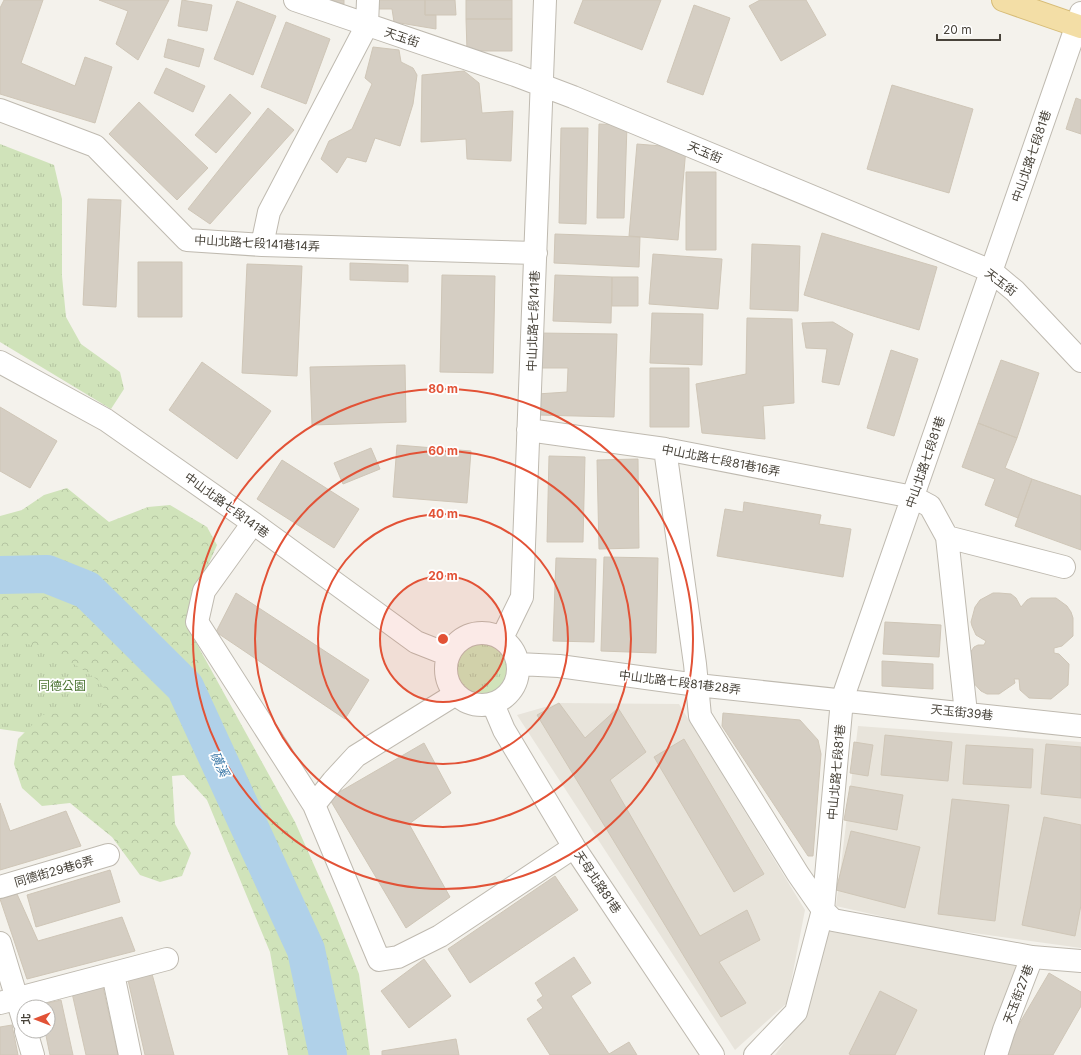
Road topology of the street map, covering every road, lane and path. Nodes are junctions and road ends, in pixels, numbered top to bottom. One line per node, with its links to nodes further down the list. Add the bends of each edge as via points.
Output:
1 (295, 0): 6 (street, 天玉街)
2 (368, 0): 6 (street)
3 (545, 0): 7 (street, 中山北路七段141巷)
4 (1003, 0): 5 (main road)
5 (1080, 22): 11 (street, 中山北路七段81巷)
6 (367, 25): 7 (street, 天玉街); 9 (street, via 269,212)
7 (542, 85): 10 (street, 中山北路七段141巷); 11 (street, 天玉街)
8 (0, 110): 9 (street, 中山北路七段141巷14弄, via 95,146 187,240)
9 (262, 245): 10 (street, 中山北路七段141巷14弄)
10 (536, 253): 14 (street, 中山北路七段141巷)
11 (991, 271): 12 (street, 天玉街, via 1015,291); 16 (street, 中山北路七段81巷)
12 (1081, 361)
13 (0, 362): 17 (street, 中山北路七段141巷, via 106,420)
14 (528, 430): 15 (street, 中山北路七段81巷16弄); 20 (street, 中山北路七段141巷, via 522,597)
15 (665, 449): 16 (street, 中山北路七段81巷16弄); 23 (street)
16 (913, 497): 18 (street, 中山北路七段81巷16弄, via 930,506); 25 (street, 中山北路七段81巷)
17 (253, 523): 21 (street, 中山北路七段141巷, via 416,642); 29 (street, via 204,591 197,622)
18 (947, 537): 19 (street); 27 (street)
19 (1064, 567)
20 (502, 638): 21 (street, via 472,634 454,646); 22 (street, via 513,649)
21 (449, 655): 24 (street, via 446,675 449,685)
22 (518, 664): 23 (street, 中山北路七段81巷28弄, via 558,666); 26 (street, via 519,674 511,693)
23 (697, 685): 25 (street, 中山北路七段81巷28弄); 33 (street, via 700,716)
24 (456, 694): 26 (street, via 473,705); 29 (street, via 356,756)
25 (842, 700): 27 (street, 天玉街39巷); 33 (street, 中山北路七段81巷)
26 (493, 704): 30 (street, 天母北路81巷, via 504,730)
27 (966, 713): 28 (street, 天玉街39巷)
28 (1081, 726)
29 (314, 805): 30 (street, via 379,960 398,957 440,936)
30 (574, 847): 44 (street, 天母北路81巷)
31 (108, 855): 32 (street, 同德街29巷6弄)
32 (0, 887)
33 (823, 910): 35 (street, via 833,920); 45 (street, 中山北路七段81巷, via 796,1012)
34 (0, 943): 39 (street)
35 (1032, 957): 37 (street, 天玉街27巷); 46 (street, 天玉街27巷)
36 (167, 959): 38 (street)
37 (1081, 961)
38 (113, 974): 39 (street); 43 (street)
39 (9, 1000): 40 (street)
40 (16, 1010)
41 (28, 1039): 42 (street)
42 (33, 1055)
43 (130, 1055)
44 (713, 1055)
45 (755, 1055)
46 (996, 1055)

